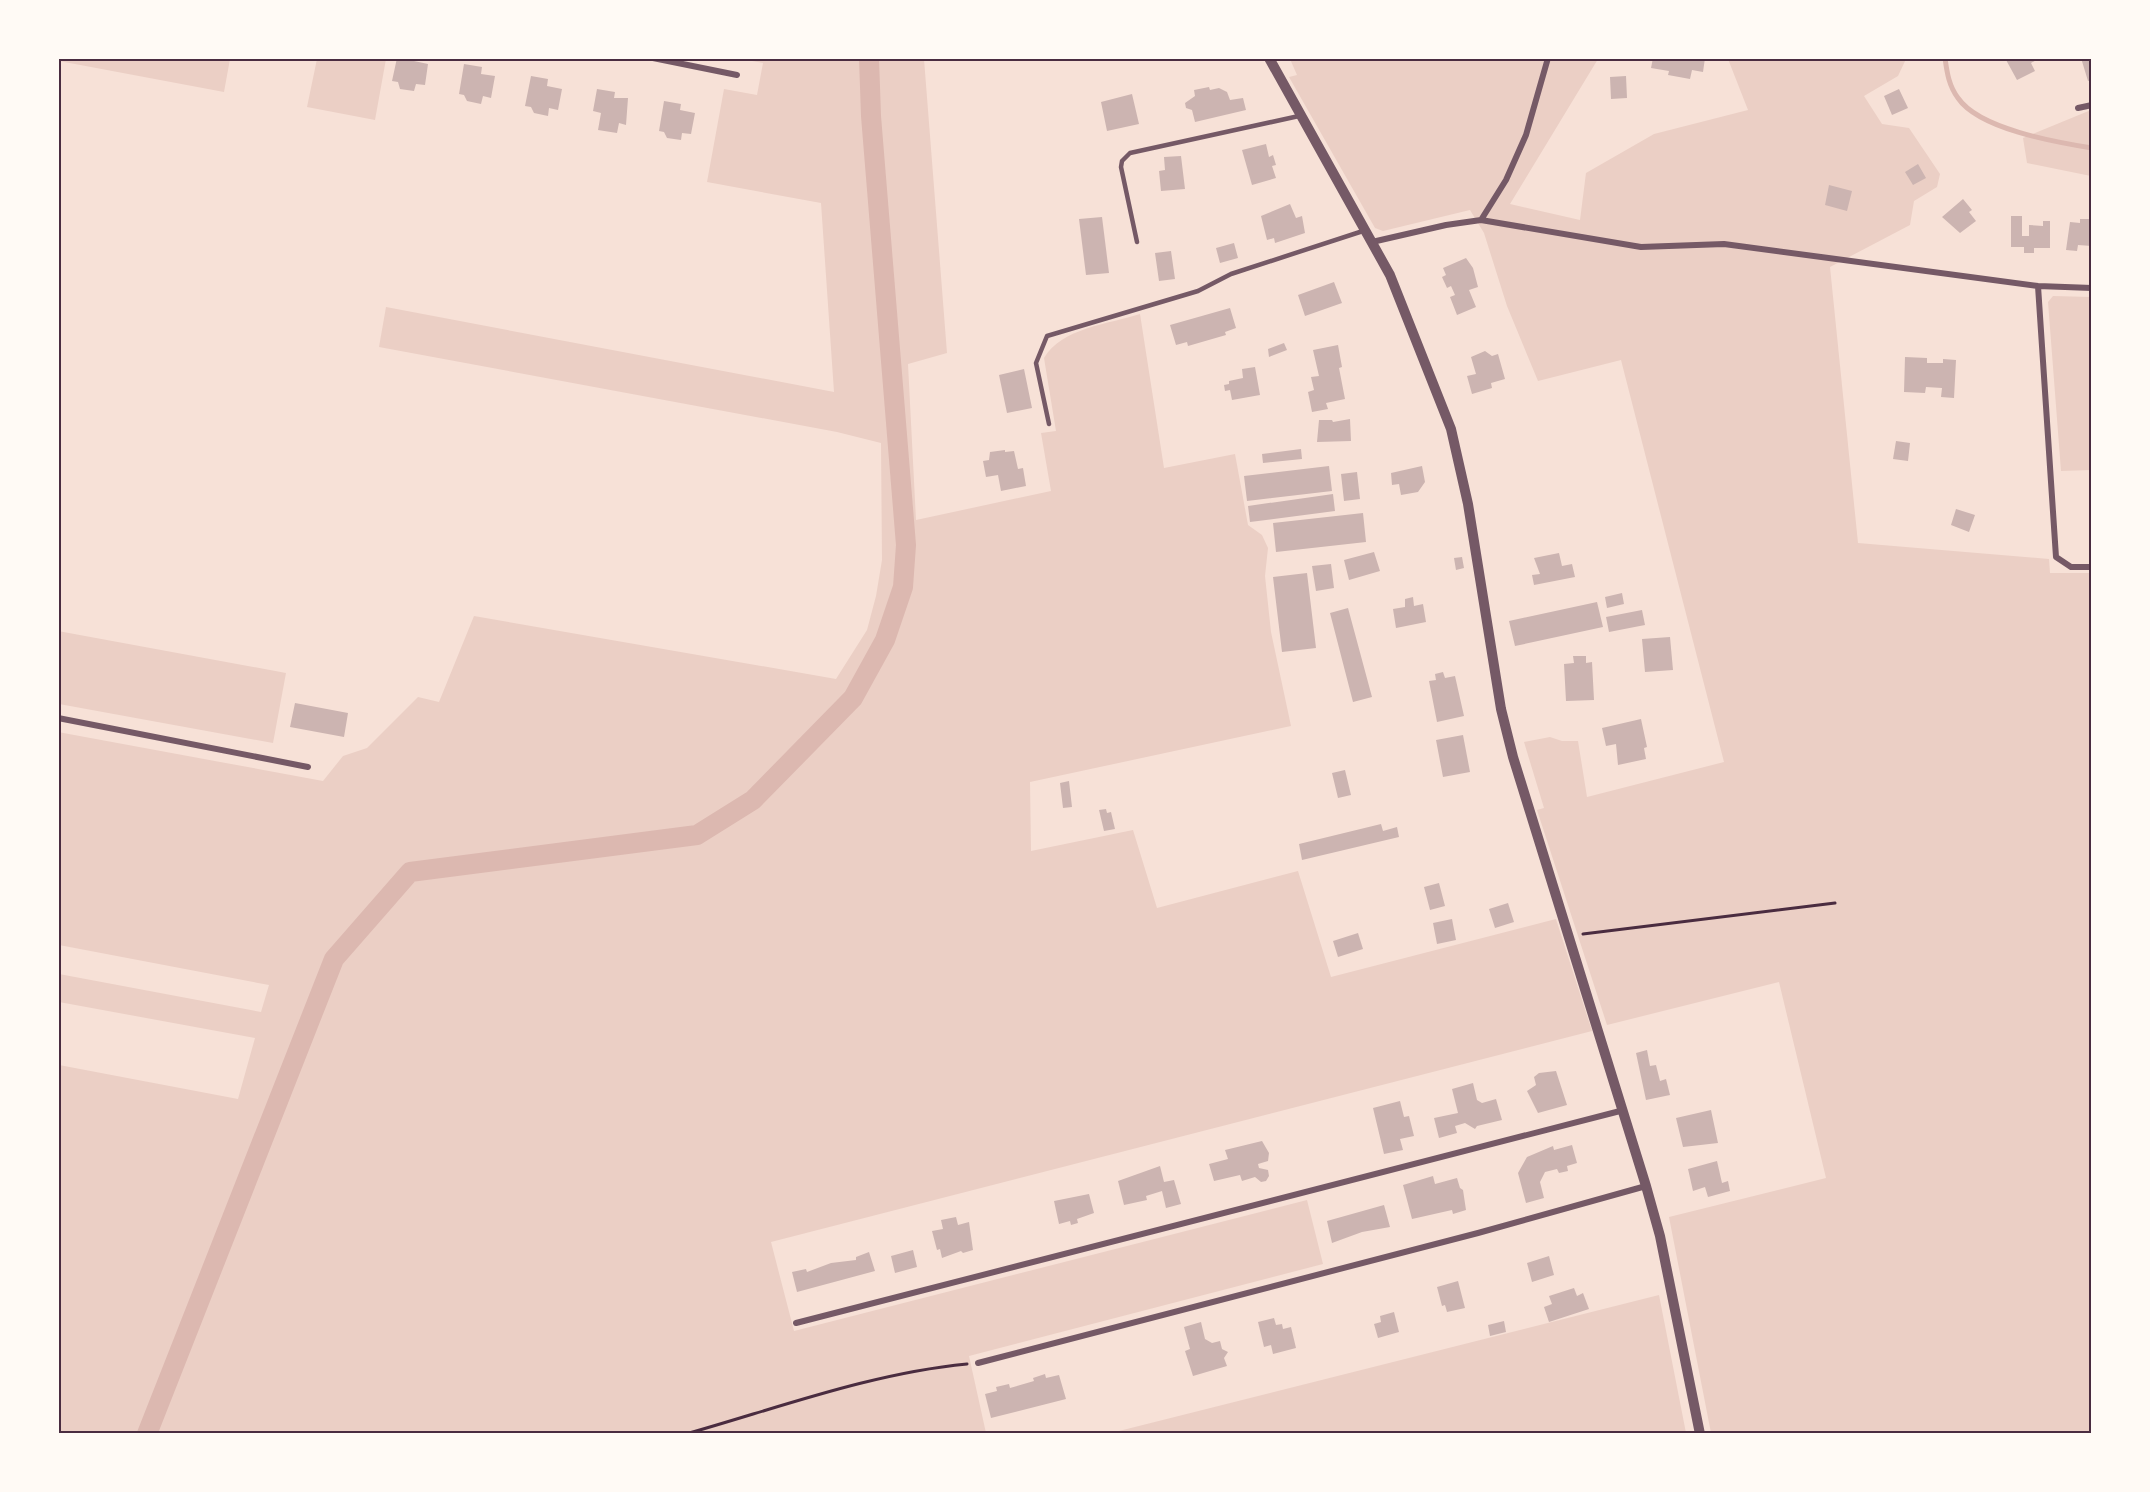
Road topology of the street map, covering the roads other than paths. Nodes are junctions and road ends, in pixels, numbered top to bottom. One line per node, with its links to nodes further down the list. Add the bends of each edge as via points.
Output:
1 (653, 58): 4 (street)
2 (1269, 58): 7 (street)
3 (1548, 58): 8 (street, via 1526,135 1506,180)
4 (738, 75)
5 (2091, 105): 6 (street)
6 (2078, 108)
7 (1299, 116): 9 (street); 10 (lane, via 1130,153 1121,167)
8 (1481, 220): 11 (street); 12 (street, via 1641,247 1751,247)
9 (1366, 230): 11 (street); 14 (lane, via 1231,274 1198,291 1047,336 1036,363)
10 (1137, 242)
11 (1372, 242): 18 (street, via 1390,275 1451,429 1468,504 1504,719 1527,808)
12 (2038, 286): 13 (street); 15 (street, via 2056,557 2071,567)
13 (2091, 288)
14 (1049, 424)
15 (2091, 567)
16 (58, 718): 17 (street)
17 (308, 767)
18 (1625, 1110): 19 (street); 20 (street)
19 (1646, 1186): 21 (street); 22 (street, via 1660,1236)
20 (796, 1323)
21 (978, 1364)
22 (1700, 1434)

